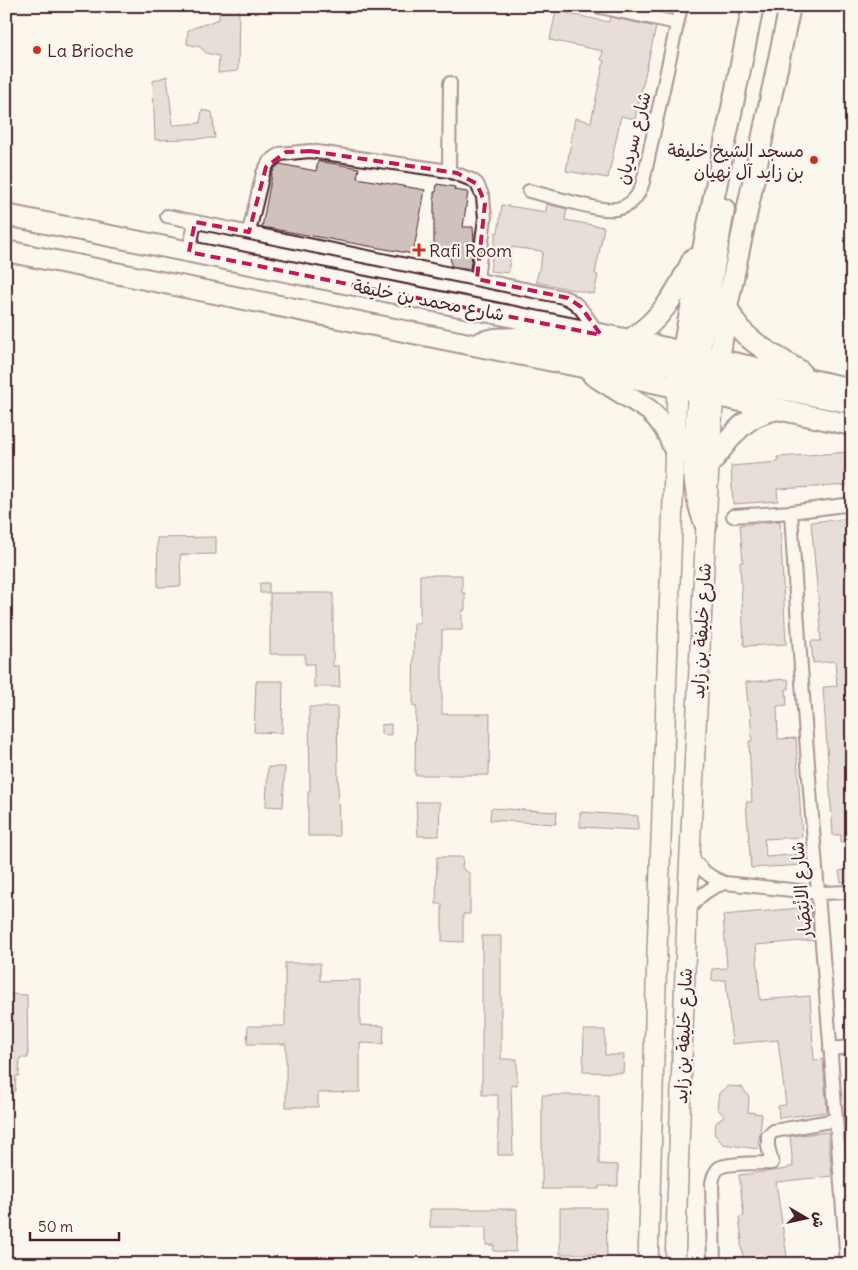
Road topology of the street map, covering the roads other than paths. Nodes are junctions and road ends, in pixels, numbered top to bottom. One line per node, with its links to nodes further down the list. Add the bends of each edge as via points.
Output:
1 (595, 6): 5 (street)
2 (681, 6): 5 (street, شارع سرديان)
3 (753, 6): 7 (highway, شارع خليفة بن زايد)
4 (790, 6): 18 (highway, شارع خليفة بن زايد)
5 (677, 23): 9 (street, شارع سرديان, via 643,182 631,203 619,209 606,210)
6 (450, 83): 8 (street)
7 (719, 169): 13 (highway, شارع خليفة بن زايد); 23 (highway, via 724,206)
8 (449, 171): 14 (street, via 310,152 280,154 269,162 263,173); 17 (street, via 472,180 483,196 485,218)
9 (529, 192)
10 (167, 216): 12 (street)
11 (12, 218): 16 (highway, شارع محمد بن خليفة)
12 (195, 222): 14 (street); 16 (street)
13 (707, 226): 20 (highway, via 674,297 647,328); 23 (highway, شارع خليفة بن زايد)
14 (249, 232): 17 (street)
15 (6, 251): 21 (highway, شارع محمد بن خليفة)
16 (189, 252): 19 (highway, شارع محمد بن خليفة)
17 (477, 279): 19 (street, via 568,298 581,307)
18 (728, 308): 23 (highway, شارع خليفة بن زايد); 24 (highway, via 743,332)
19 (601, 335): 20 (highway, شارع محمد بن خليفة)
20 (629, 340): 23 (highway, شارع محمد بن خليفة)
21 (473, 345): 22 (highway, شارع محمد بن خليفة); 23 (highway, via 494,339 517,338)
22 (578, 366): 23 (highway, شارع محمد بن خليفة); 29 (highway, via 656,416)
23 (699, 373): 24 (highway, شارع محمد بن خليفة); 26 (highway); 27 (highway, شارع محمد بن خليفة); 29 (main road, شارع خليفة بن زايد); 30 (main road, شارع خليفة بن زايد); 34 (highway, via 693,475 697,501)
24 (817, 381): 25 (highway, شارع محمد بن خليفة)
25 (852, 388)
26 (852, 403)
27 (783, 409): 28 (highway, شارع محمد بن خليفة); 30 (highway, via 765,413 740,426)
28 (852, 425)
29 (674, 449): 44 (main road, شارع خليفة بن زايد)
30 (709, 466): 34 (main road, شارع خليفة بن زايد)
31 (852, 504): 32 (street)
32 (790, 512): 33 (street); 38 (street, شارع الانْتِصَار)
33 (734, 516)
34 (706, 526): 35 (main road, شارع خليفة بن زايد)
35 (690, 854): 36 (street, via 704,872); 39 (main road, شارع خليفة بن زايد)
36 (725, 883): 38 (street); 39 (street, via 702,893)
37 (852, 892): 38 (street)
38 (819, 893): 41 (street, شارع الانْتِصَار)
39 (687, 913): 43 (main road, شارع خليفة بن زايد)
40 (852, 1047): 41 (street)
41 (830, 1048): 42 (street, شارع الانْتِصَار)
42 (836, 1120): 47 (street, via 774,1131 768,1136 772,1163 726,1165 718,1169 712,1183); 48 (street, شارع الانْتِصَار)
43 (677, 1233): 45 (main road, شارع خليفة بن زايد); 46 (main road)
44 (648, 1264)
45 (675, 1264)
46 (685, 1264)
47 (714, 1264)
48 (847, 1264)

